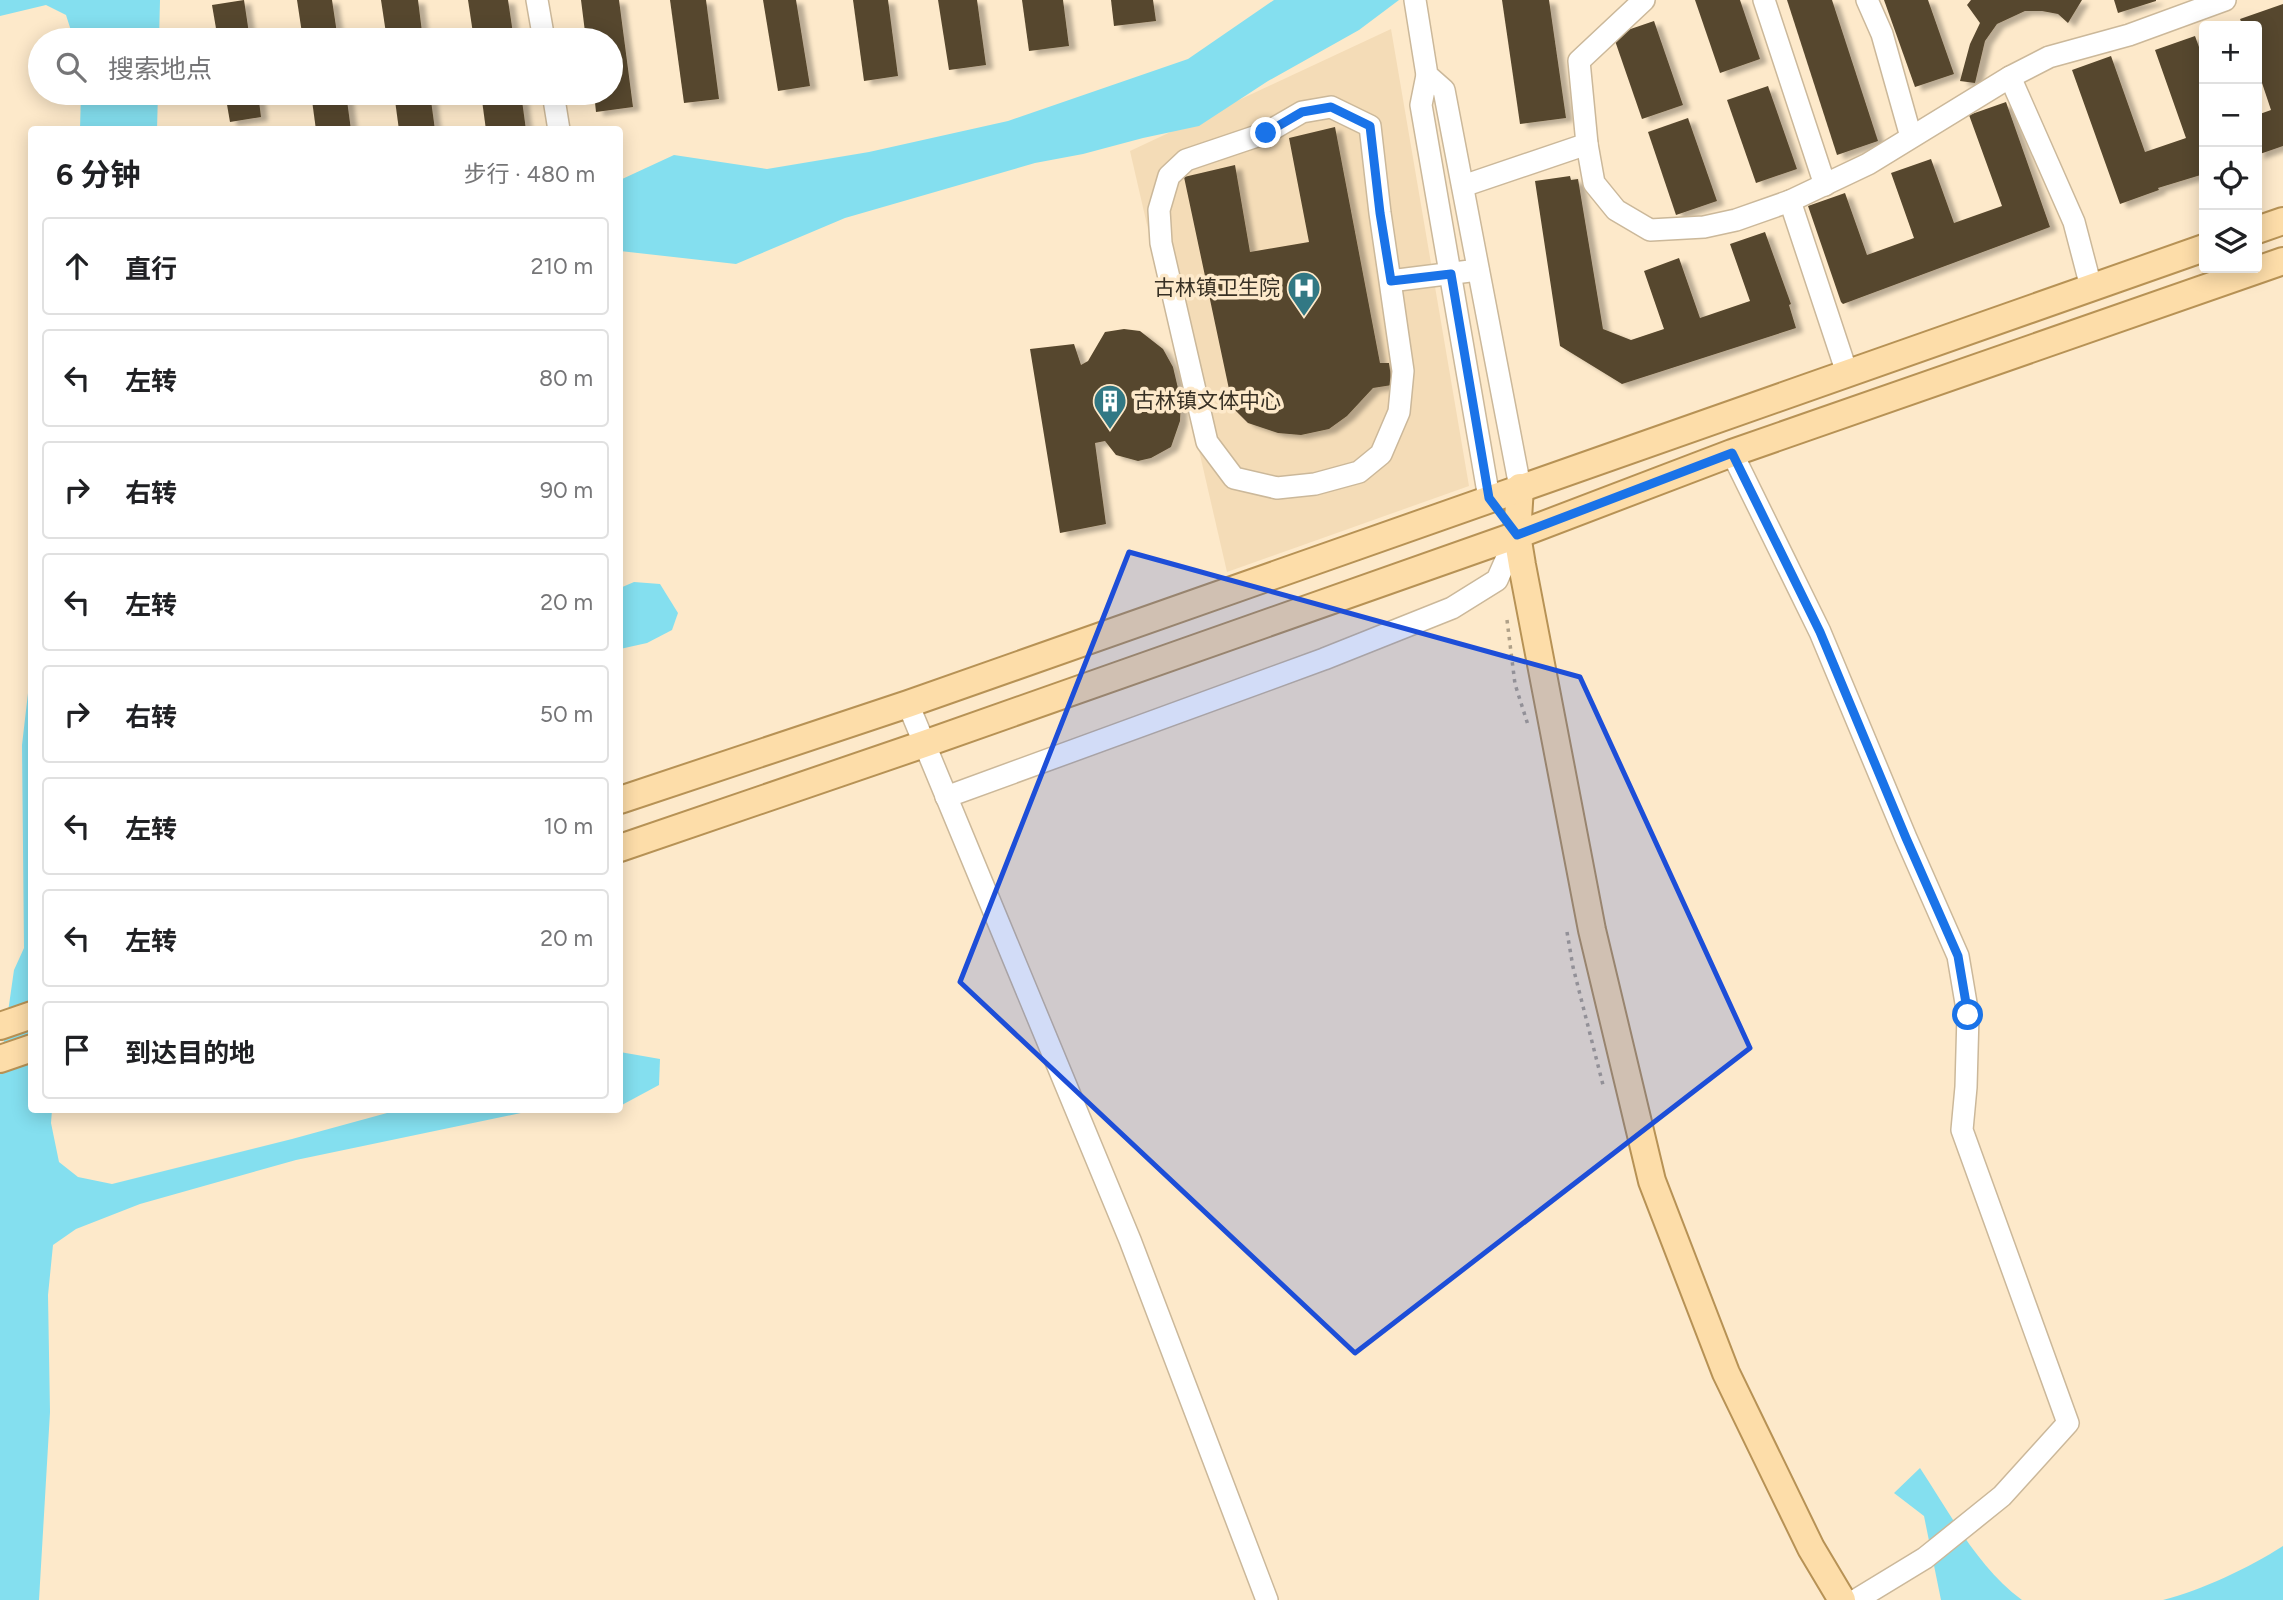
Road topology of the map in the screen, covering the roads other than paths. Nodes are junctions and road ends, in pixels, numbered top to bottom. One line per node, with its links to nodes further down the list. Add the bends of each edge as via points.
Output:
1 (537, 0): 8 (street)
2 (1415, 0): 9 (street)
3 (1644, 0): 14 (street, via 1579,61)
4 (1764, 0): 15 (street)
5 (1867, 0): 13 (street, via 1882,34)
6 (2225, 0): 7 (street)
7 (2176, 9): 10 (street, via 2129,35 2049,57)
8 (542, 28)
9 (1427, 75): 16 (street, via 1444,90); 23 (street, via 1421,105)
10 (2010, 77): 13 (street); 25 (street, via 2074,222)
11 (555, 105): 12 (street)
12 (558, 126)
13 (1911, 136): 15 (street)
14 (1587, 144): 16 (street); 17 (street, via 1594,183 1616,210 1650,230 1704,228)
15 (1825, 185): 17 (street)
16 (1463, 186): 22 (street)
17 (1790, 201): 26 (street)
18 (2283, 221): 19 (main road)
19 (2262, 228)
20 (2199, 250): 25 (main road)
21 (2283, 261): 27 (main road)
22 (1478, 270): 23 (street); 28 (street)
23 (1451, 274): 24 (street); 29 (street)
24 (1391, 281): 24 (street, via 1370,126 1331,107 1302,112 1266,133 1186,160 1169,176 1159,211 1161,243 1207,442 1234,478 1277,488 1315,484 1359,472 1381,454 1399,412 1403,371)
25 (2091, 287): 26 (main road)
26 (1847, 373): 28 (main road)
27 (1732, 453): 30 (main road); 40 (street, via 1820,632 1958,956 1968,1015 1962,1130 2068,1423 2003,1496 1925,1558)
28 (1520, 487): 29 (main road); 30 (main road)
29 (1489, 498): 30 (main road); 31 (main road)
30 (1517, 535): 32 (main road); 33 (street, via 1497,580 1452,608); 39 (main road, via 1592,930 1653,1181 1726,1373 1811,1548)
31 (908, 704): 32 (street); 34 (main road)
32 (924, 744): 33 (street); 35 (main road)
33 (946, 797): 38 (street, via 1126,1229)
34 (623, 799)
35 (623, 847)
36 (28, 1049): 37 (main road)
37 (3, 1058)
38 (1267, 1600)
39 (1842, 1600)
40 (1856, 1600)

